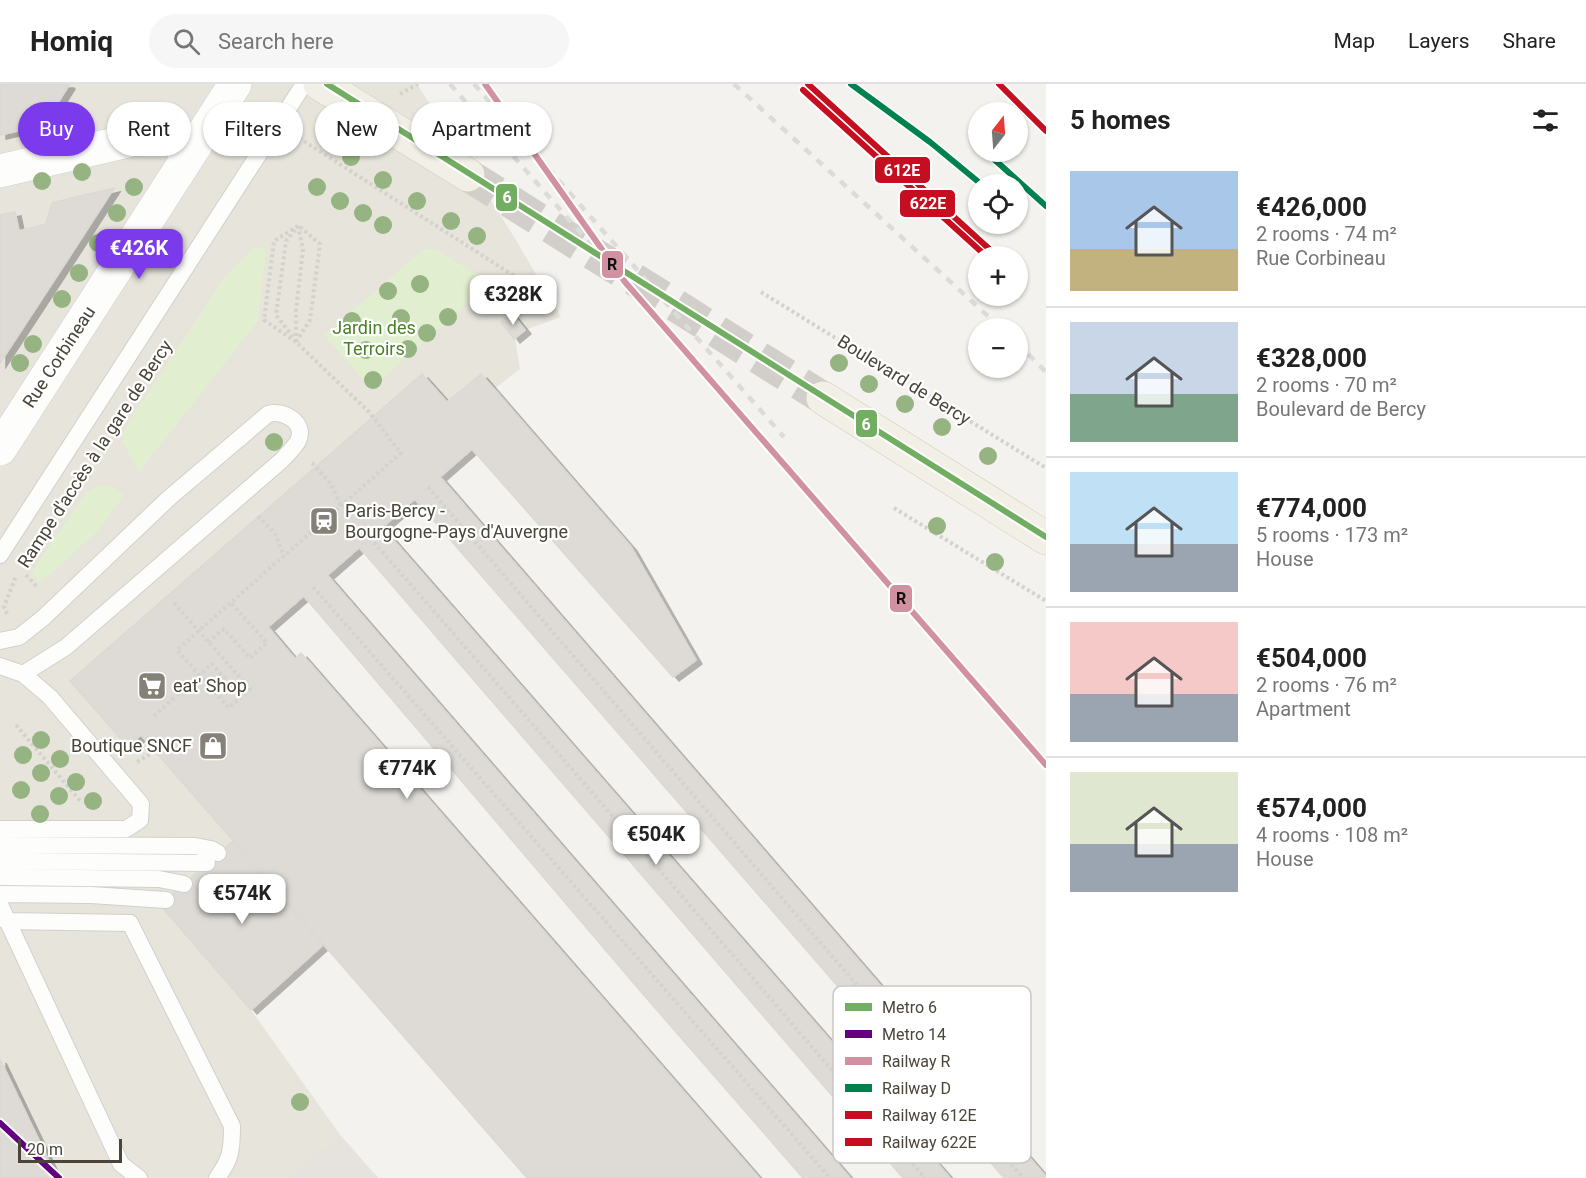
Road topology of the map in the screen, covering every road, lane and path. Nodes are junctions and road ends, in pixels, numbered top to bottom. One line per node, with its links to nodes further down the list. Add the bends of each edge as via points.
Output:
1 (235, 84): 6 (street, Rue Corbineau)
2 (304, 84): 24 (lane)
3 (320, 84): 9 (main road)
4 (307, 142): 12 (path)
5 (107, 146): 8 (street)
6 (191, 152)
7 (188, 156): 15 (street, Rue Corbineau)
8 (0, 171)
9 (468, 175)
10 (298, 226): 13 (path, via 303,249); 13 (path, via 286,241 276,315); 13 (path, via 320,244 310,320); 13 (path, via 274,241 264,320)
11 (761, 292): 17 (path, Boulevard de Bercy)
12 (544, 295)
13 (296, 342): 19 (path, via 369,411 401,453)
14 (823, 398): 23 (main road)
15 (0, 449)
16 (312, 463): 19 (path, via 331,484)
17 (1046, 468)
18 (428, 487): 53 (path)
19 (341, 506): 25 (path)
20 (894, 508): 30 (path)
21 (255, 513): 25 (path, via 275,533)
22 (370, 538): 54 (path)
23 (1046, 538)
24 (0, 555)
25 (284, 556): 32 (path)
26 (21, 569): 33 (path, Rampe d'accès à la gare de Bercy, via 4,607)
27 (26, 575): 29 (path)
28 (313, 587): 59 (path)
29 (38, 588)
30 (1046, 601)
31 (174, 603): 35 (path)
32 (231, 603): 35 (path, via 267,643 250,658 224,629); 39 (path, via 177,650)
33 (8, 616)
34 (0, 642): 38 (lane, via 19,637 43,618 169,498 268,414 281,413 295,421 299,440 282,459 66,647)
35 (208, 642): 37 (path)
36 (0, 666): 38 (lane)
37 (230, 667): 39 (path, via 221,675 232,686 225,679 219,671 212,664); 39 (path, via 250,689 229,708)
38 (23, 674): 45 (lane, via 50,697 141,804 140,820 126,829)
39 (199, 675): 40 (path)
40 (154, 716)
41 (16, 725): 44 (path)
42 (165, 745): 43 (path)
43 (129, 767)
44 (89, 811)
45 (0, 829)
46 (0, 845): 47 (lane, via 195,846 211,849 213,858)
47 (0, 861)
48 (0, 877): 49 (lane, via 159,879)
49 (184, 884)
50 (0, 894): 51 (lane)
51 (166, 900)
52 (3, 913): 57 (lane, via 121,1164); 58 (lane, via 130,923 232,1126 232,1149)
53 (858, 986)
54 (833, 1071)
55 (912, 1163): 60 (path)
56 (1010, 1163): 61 (path)
57 (139, 1178)
58 (217, 1178)
59 (830, 1178)
60 (925, 1178)
61 (1023, 1178)

